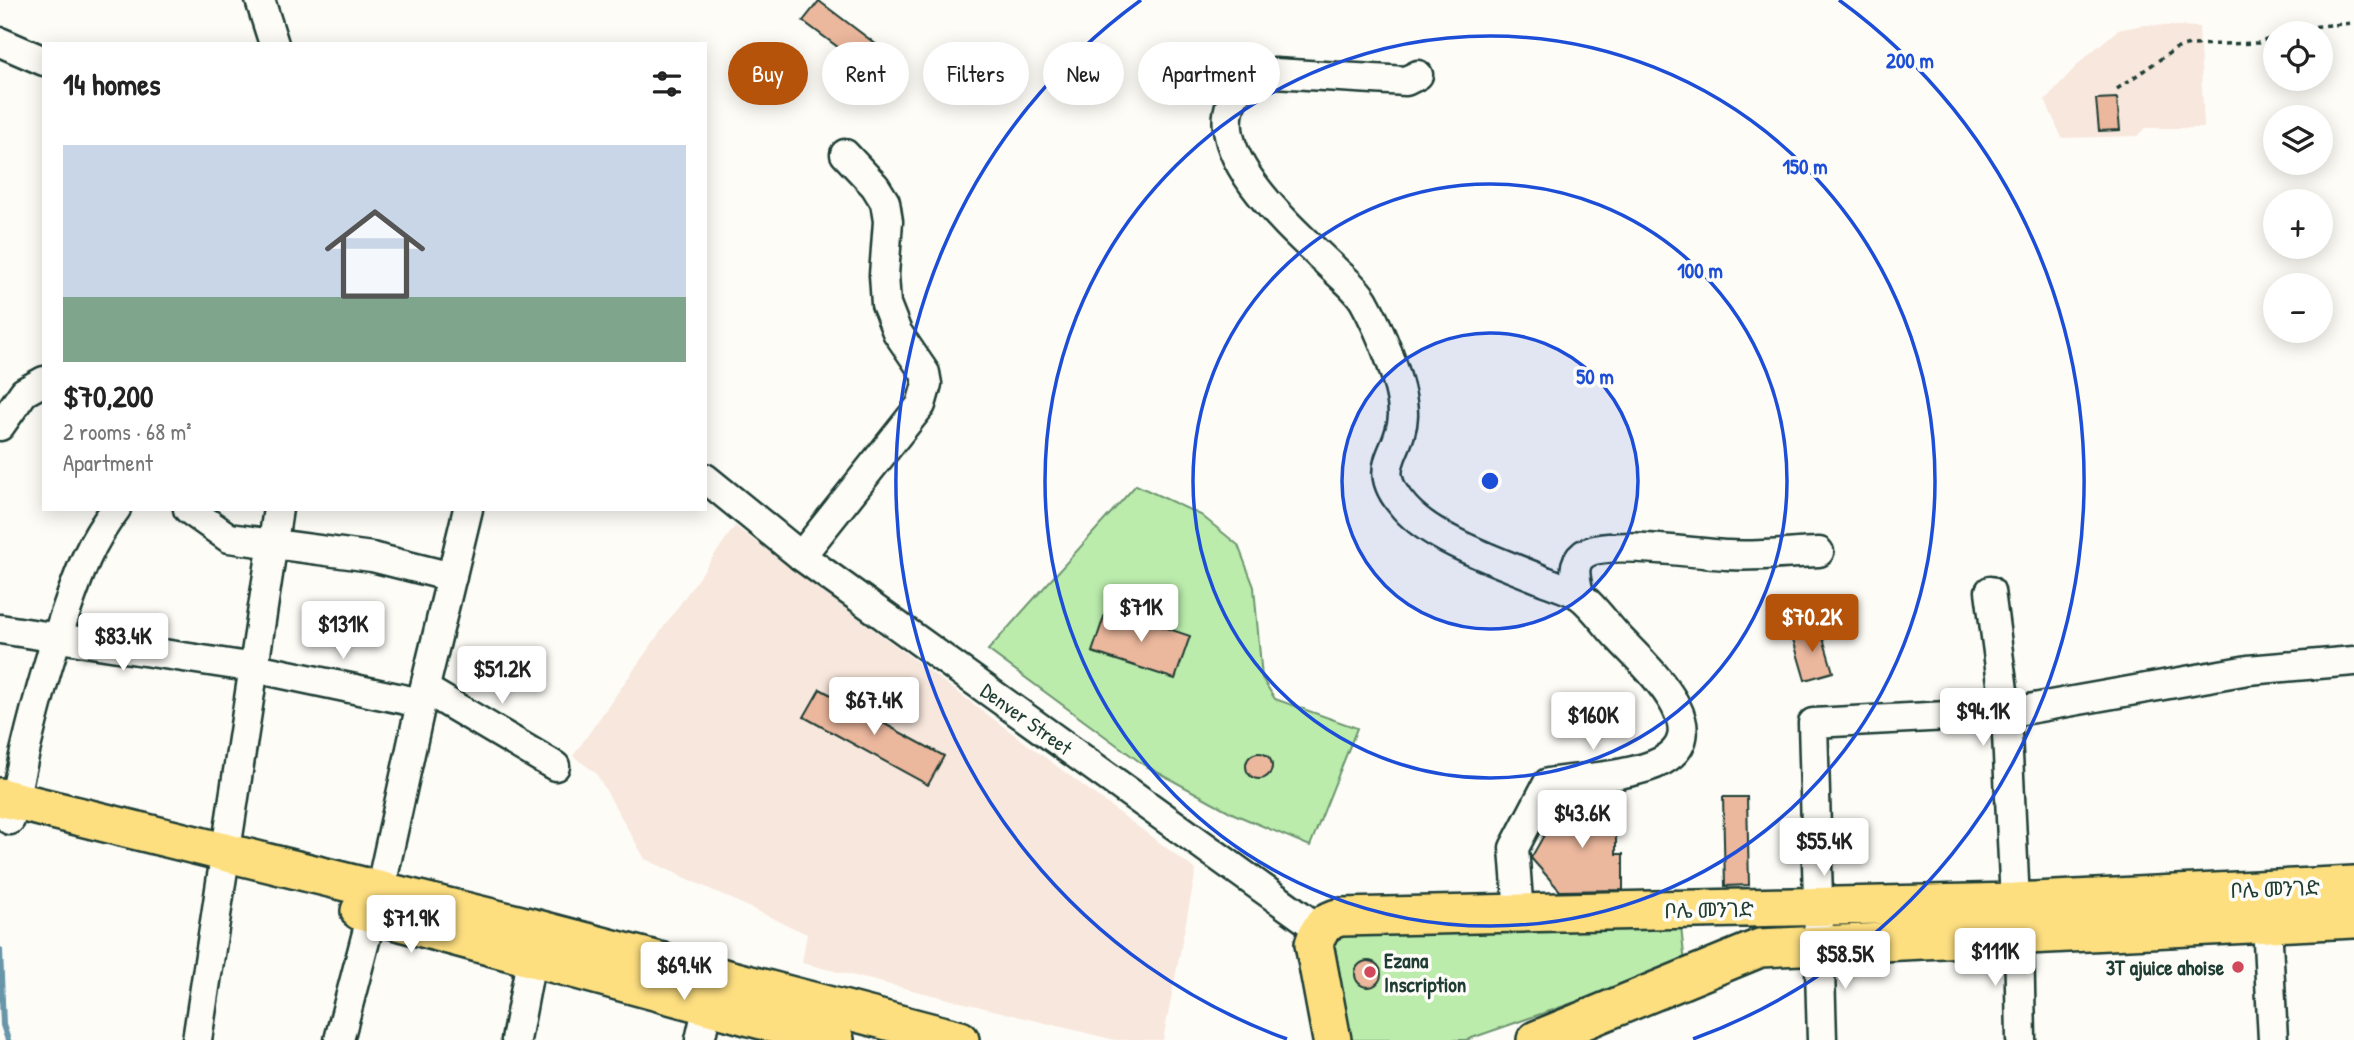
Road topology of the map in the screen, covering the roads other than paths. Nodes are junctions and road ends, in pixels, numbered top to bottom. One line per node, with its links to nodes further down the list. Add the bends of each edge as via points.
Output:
1 (260, 0): 3 (street)
2 (0, 41): 4 (street)
3 (273, 42)
4 (42, 60)
5 (1418, 75): 19 (street, via 1406,81 1256,75 1236,90 1228,111 1229,138 1245,174 1280,217 1362,297 1378,328 1401,394 1401,432 1392,448 1387,475 1398,500 1443,537)
6 (845, 154): 16 (street, via 885,202 886,304 927,384 920,405)
7 (37, 393): 8 (street)
8 (0, 426)
9 (707, 480): 16 (street, Denver Street)
10 (115, 511): 21 (street, via 86,554)
11 (191, 511): 14 (street, via 229,538)
12 (278, 511): 14 (street)
13 (468, 511): 17 (street)
14 (275, 544): 17 (street, via 372,557); 23 (street)
15 (1819, 552): 19 (street, via 1729,556 1626,547 1590,550 1575,570)
16 (801, 556): 37 (street, Denver Street)
17 (452, 577): 24 (street)
18 (1990, 591): 25 (street)
19 (1579, 595): 34 (street, via 1671,693 1682,735 1676,750 1642,769 1548,783 1514,848)
20 (0, 629): 21 (street)
21 (57, 637): 23 (street); 27 (street)
22 (2354, 661): 25 (street, via 2248,670)
23 (255, 668): 24 (street); 28 (street)
24 (423, 696): 26 (street); 30 (street)
25 (2006, 713): 32 (street, via 1813,723); 35 (street)
26 (555, 766)
27 (6, 809): 28 (main road)
28 (223, 863): 30 (main road); 44 (street)
29 (2354, 885): 31 (main road, ቦሌ መንገድ)
30 (376, 902): 38 (main road); 45 (street)
31 (2266, 905): 35 (main road, ቦሌ መንገድ); 36 (main road, ቦሌ መንገድ); 53 (street)
32 (1818, 907): 33 (main road, ቦሌ መንገድ); 35 (main road, ቦሌ መንገድ); 39 (street)
33 (1687, 910): 34 (main road, ቦሌ መንገድ); 40 (main road, via 1713,922 1719,937 1718,953)
34 (1519, 914): 37 (main road, ቦሌ መንገድ, via 1341,917)
35 (2017, 918): 39 (main road, ቦሌ መንገድ); 52 (street)
36 (2354, 919)
37 (1319, 929): 49 (main road, via 1314,944)
38 (534, 944): 41 (main road); 46 (street)
39 (1818, 944): 40 (main road, ቦሌ መንገድ, via 1760,947); 51 (street)
40 (1693, 976): 42 (main road)
41 (708, 1007): 43 (main road); 47 (main road)
42 (1595, 1029): 50 (main road)
43 (920, 1035): 48 (main road)
44 (197, 1040)
45 (339, 1040)
46 (516, 1040)
47 (835, 1040)
48 (960, 1040)
49 (1332, 1040)
50 (1536, 1040)
51 (1822, 1040)
52 (2021, 1040)
53 (2273, 1040)

